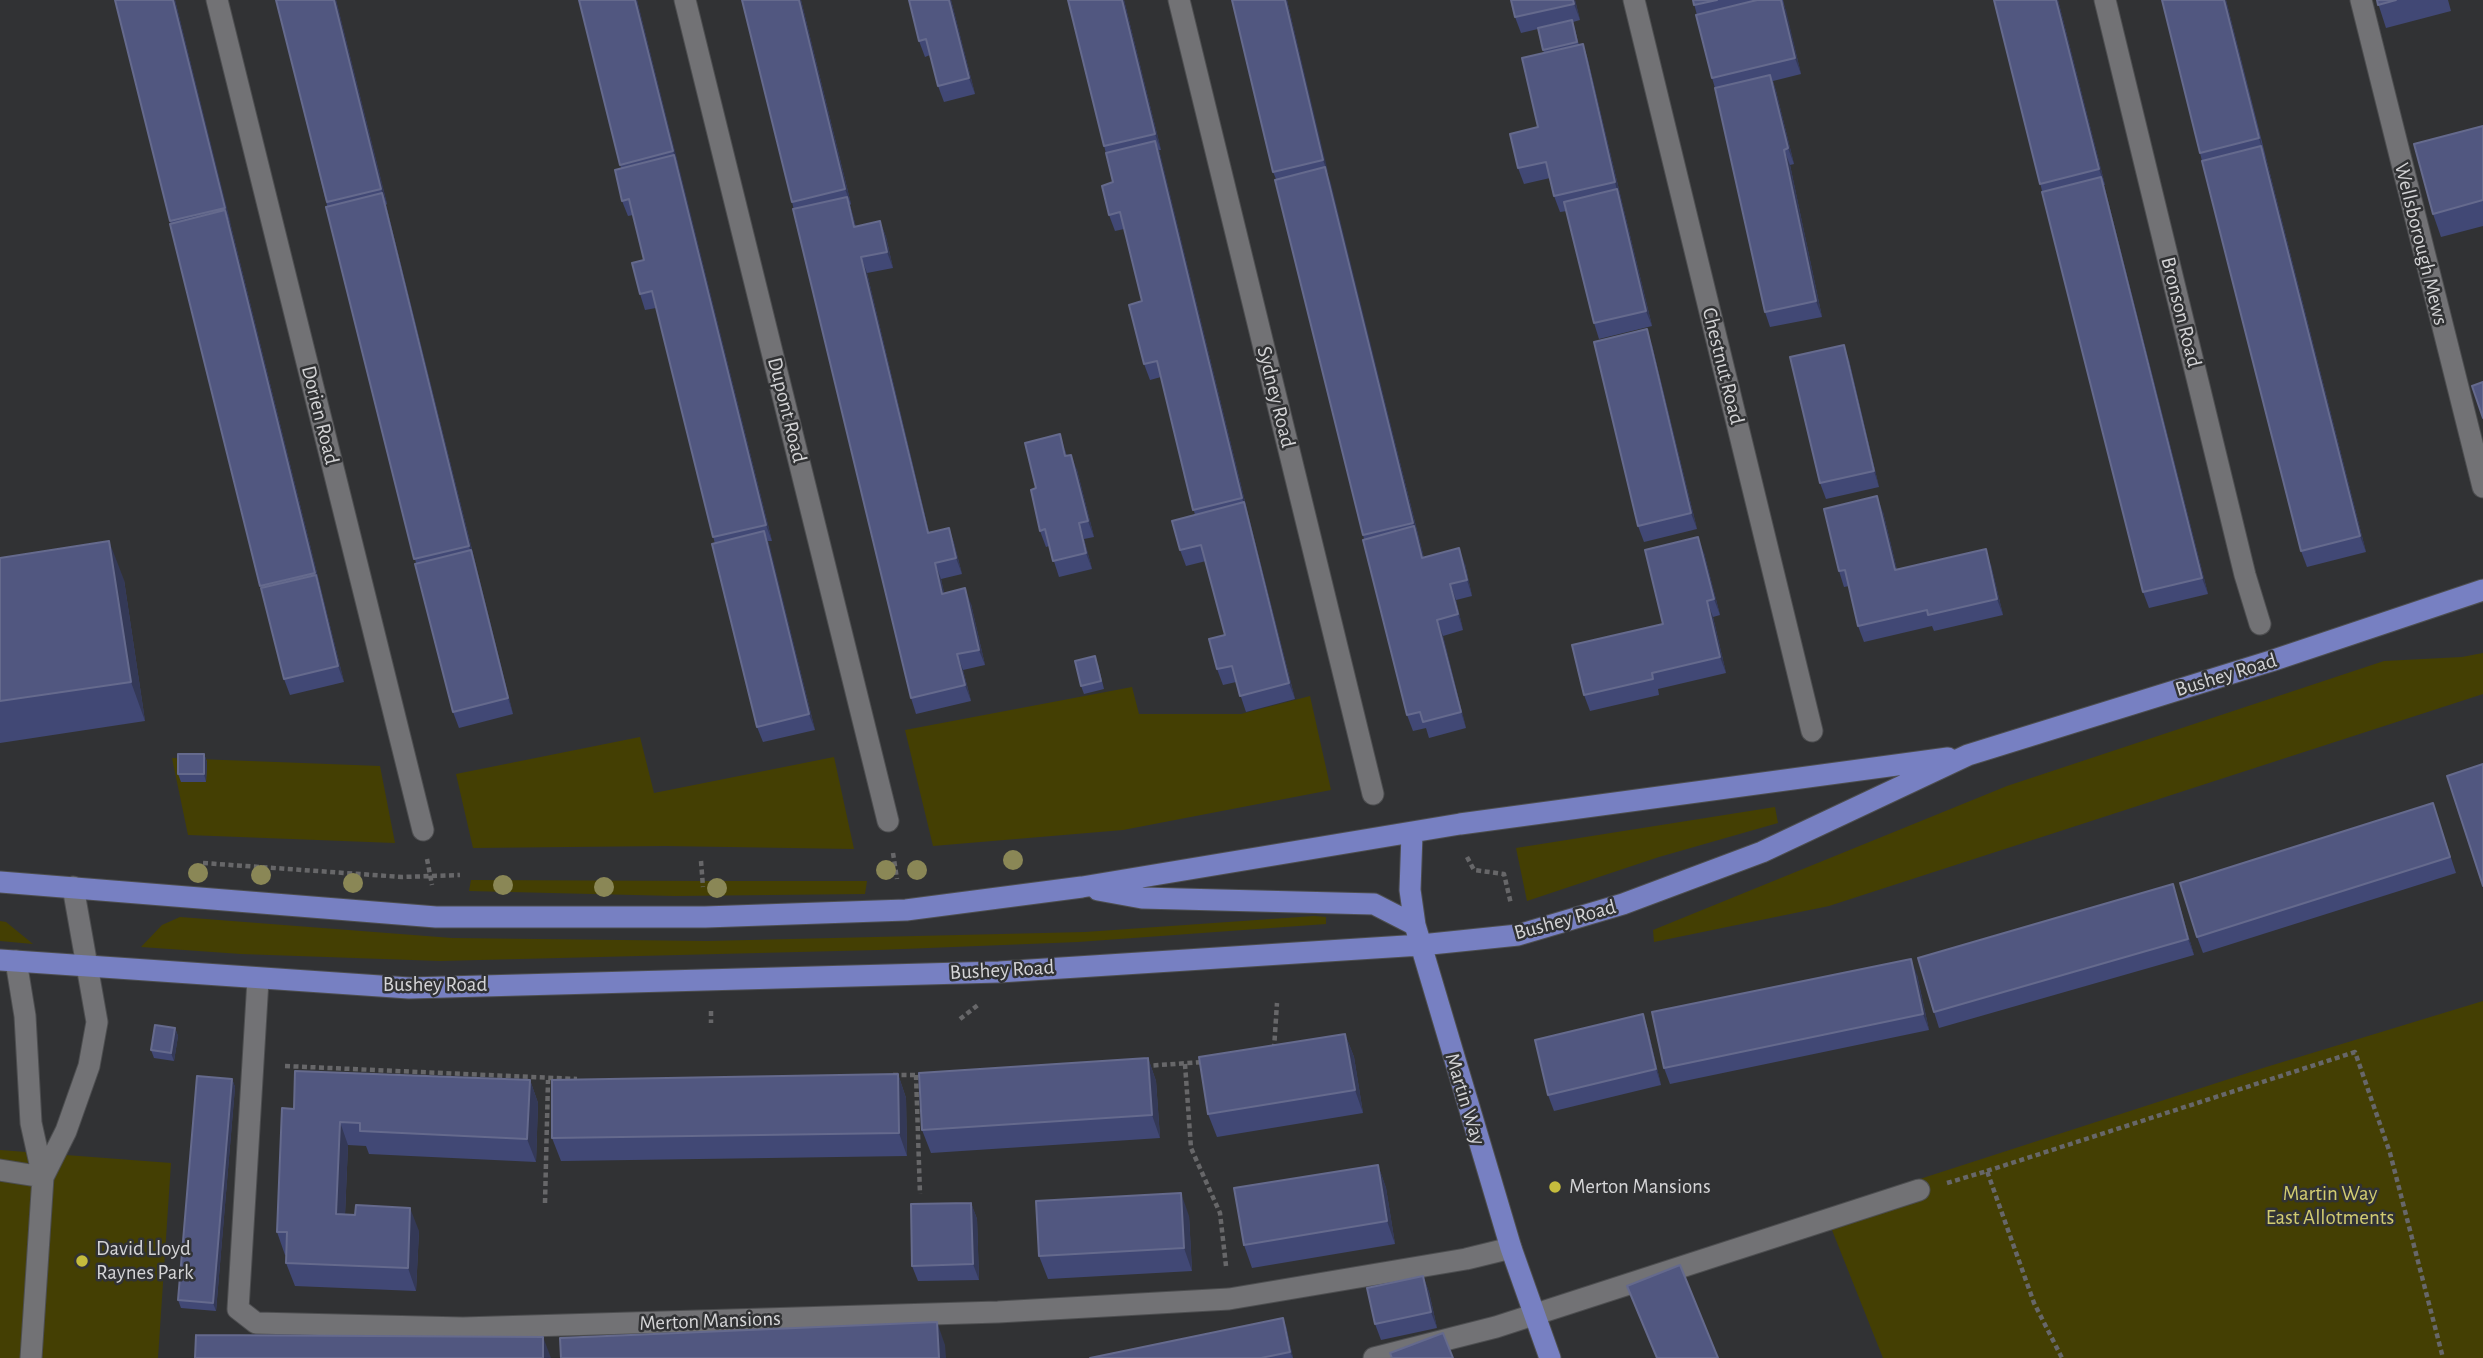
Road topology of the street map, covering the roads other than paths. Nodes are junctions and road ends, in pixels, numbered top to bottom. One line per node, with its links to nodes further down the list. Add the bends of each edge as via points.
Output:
1 (217, 0): 14 (street, Dorien Road)
2 (685, 0): 13 (street, Dupont Road)
3 (1179, 0): 12 (street, Sydney Road)
4 (1634, 0): 10 (street, Chestnut Road)
5 (2105, 0): 9 (street, Bronson Road)
6 (2361, 0): 7 (street, Wellsborough Mews)
7 (2483, 487)
8 (2483, 590): 11 (main road, Bushey Road)
9 (2260, 624)
10 (1812, 732)
11 (1968, 755): 15 (main road, Bushey Road); 19 (main road, Bushey Road, via 1774,847 1623,904 1517,935)
12 (1373, 794)
13 (888, 821)
14 (423, 830)
15 (1412, 834): 18 (main road, Bushey Road); 19 (main road, Martin Way, via 1410,890)
16 (0, 882): 17 (main road, Bushey Road)
17 (73, 887): 18 (main road, Bushey Road, via 436,917 705,917 906,910); 21 (street)
18 (1082, 887): 19 (main road, Bushey Road, via 1142,898 1374,904)
19 (1418, 935): 22 (main road, Bushey Road, via 999,972 409,988); 26 (main road, Martin Way)
20 (8, 961): 21 (main road, Bushey Road); 24 (street, via 24,1016 31,1123)
21 (87, 966): 22 (main road, Bushey Road); 24 (street, via 97,1022 89,1066 66,1131)
22 (258, 980): 26 (street, Merton Mansions, via 238,1309 256,1324 463,1328 998,1312 1229,1299)
23 (0, 1170): 24 (street)
24 (43, 1177): 28 (street)
25 (1919, 1190): 27 (street)
26 (1511, 1248): 27 (main road, Martin Way)
27 (1534, 1315): 29 (street); 30 (main road, Martin Way)
28 (31, 1358)
29 (1374, 1358)
30 (1550, 1358)

